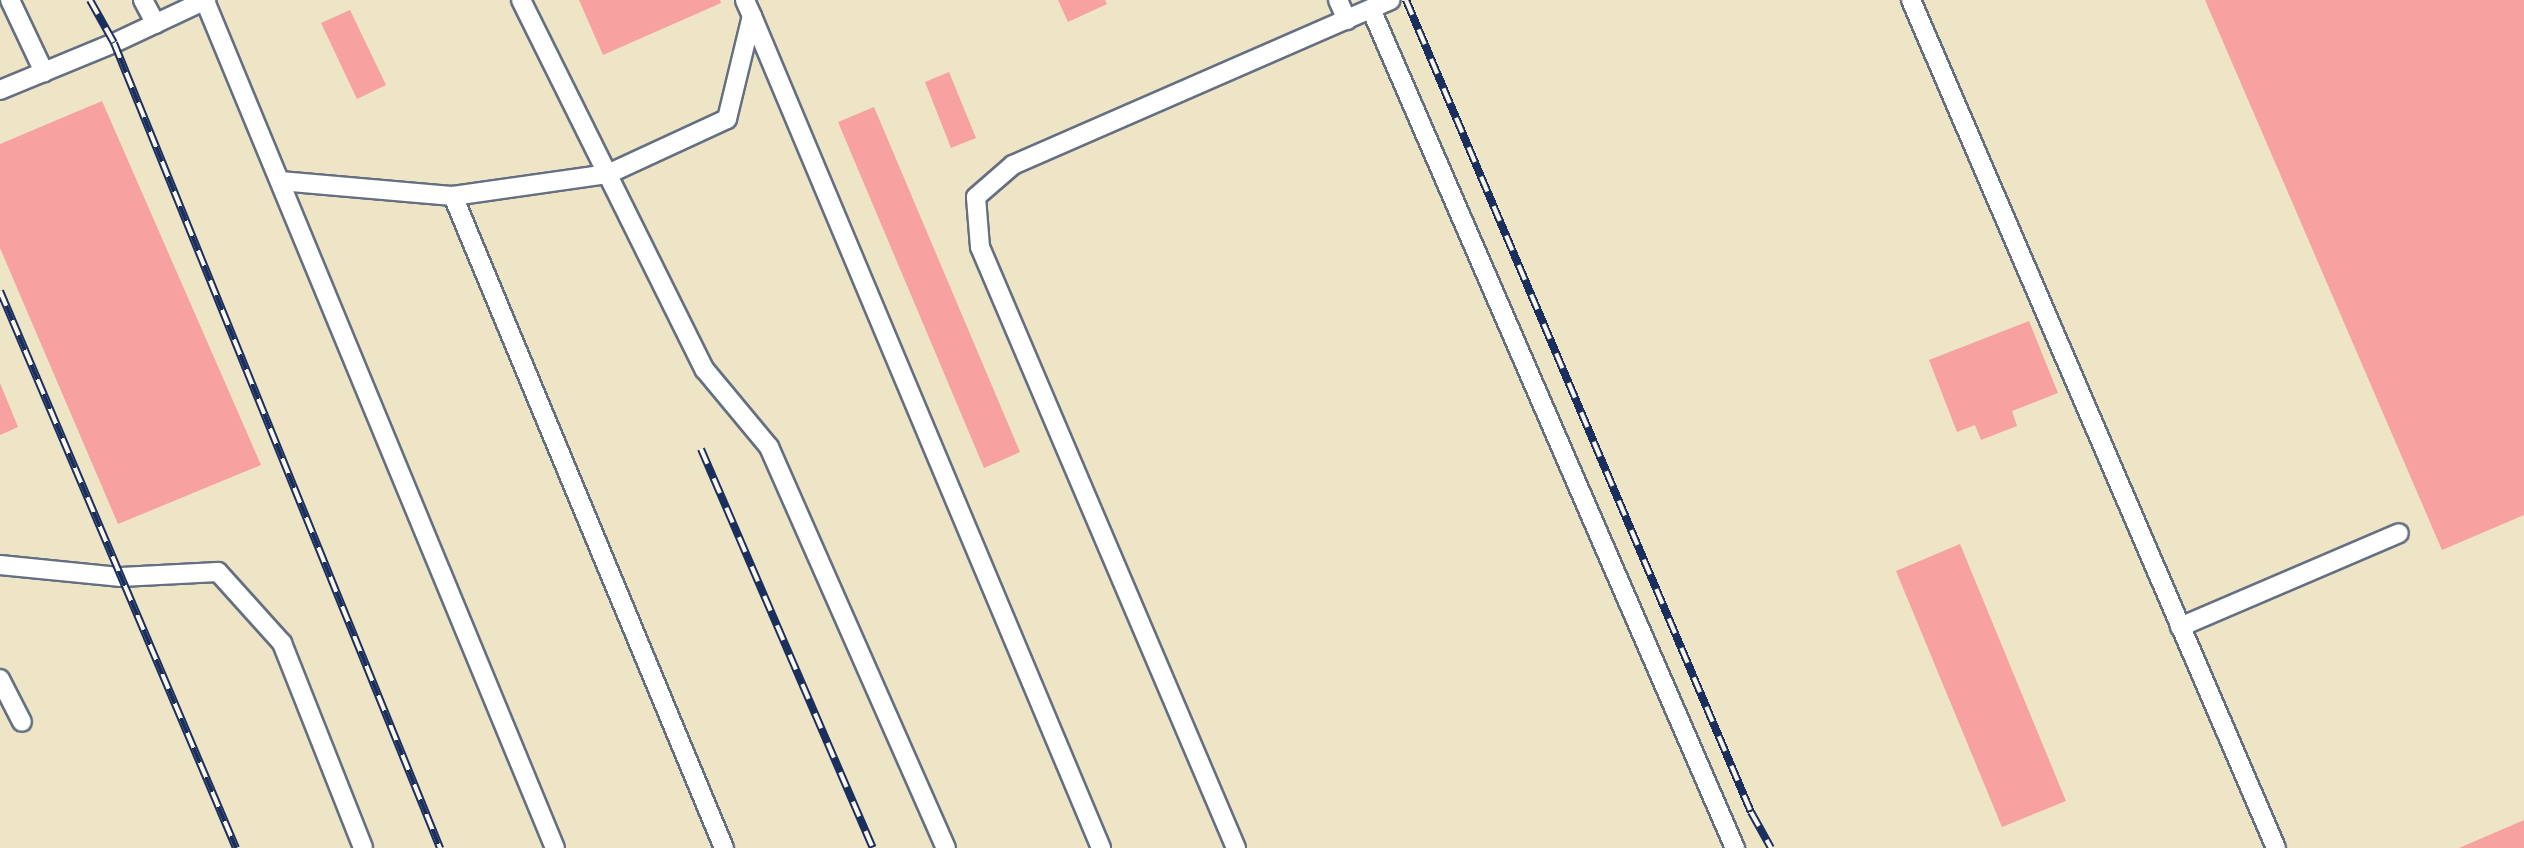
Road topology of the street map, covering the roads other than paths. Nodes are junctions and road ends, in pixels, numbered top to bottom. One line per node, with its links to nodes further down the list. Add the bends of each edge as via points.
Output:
1 (10, 0): 12 (lane)
2 (143, 0): 11 (lane)
3 (206, 0): 11 (lane); 15 (lane)
4 (521, 0): 14 (lane)
5 (1338, 0): 10 (lane)
6 (1391, 0): 9 (lane)
7 (1911, 0): 19 (lane)
8 (749, 8): 14 (lane, via 727,119); 26 (lane)
9 (1371, 9): 10 (lane); 28 (lane)
10 (1347, 20): 27 (lane, via 1013,165 976,197 980,247)
11 (156, 24): 12 (lane)
12 (44, 72): 13 (lane)
13 (0, 90)
14 (608, 174): 16 (lane); 25 (lane, via 705,370 769,447)
15 (281, 181): 16 (lane); 23 (lane)
16 (453, 196): 24 (lane)
17 (2399, 533): 19 (lane)
18 (0, 565): 22 (lane, via 121,578 218,572 282,643)
19 (2180, 627): 29 (lane)
20 (0, 679): 21 (lane)
21 (22, 722)
22 (363, 848)
23 (555, 848)
24 (724, 848)
25 (946, 848)
26 (1101, 848)
27 (1236, 848)
28 (1735, 848)
29 (2276, 848)

